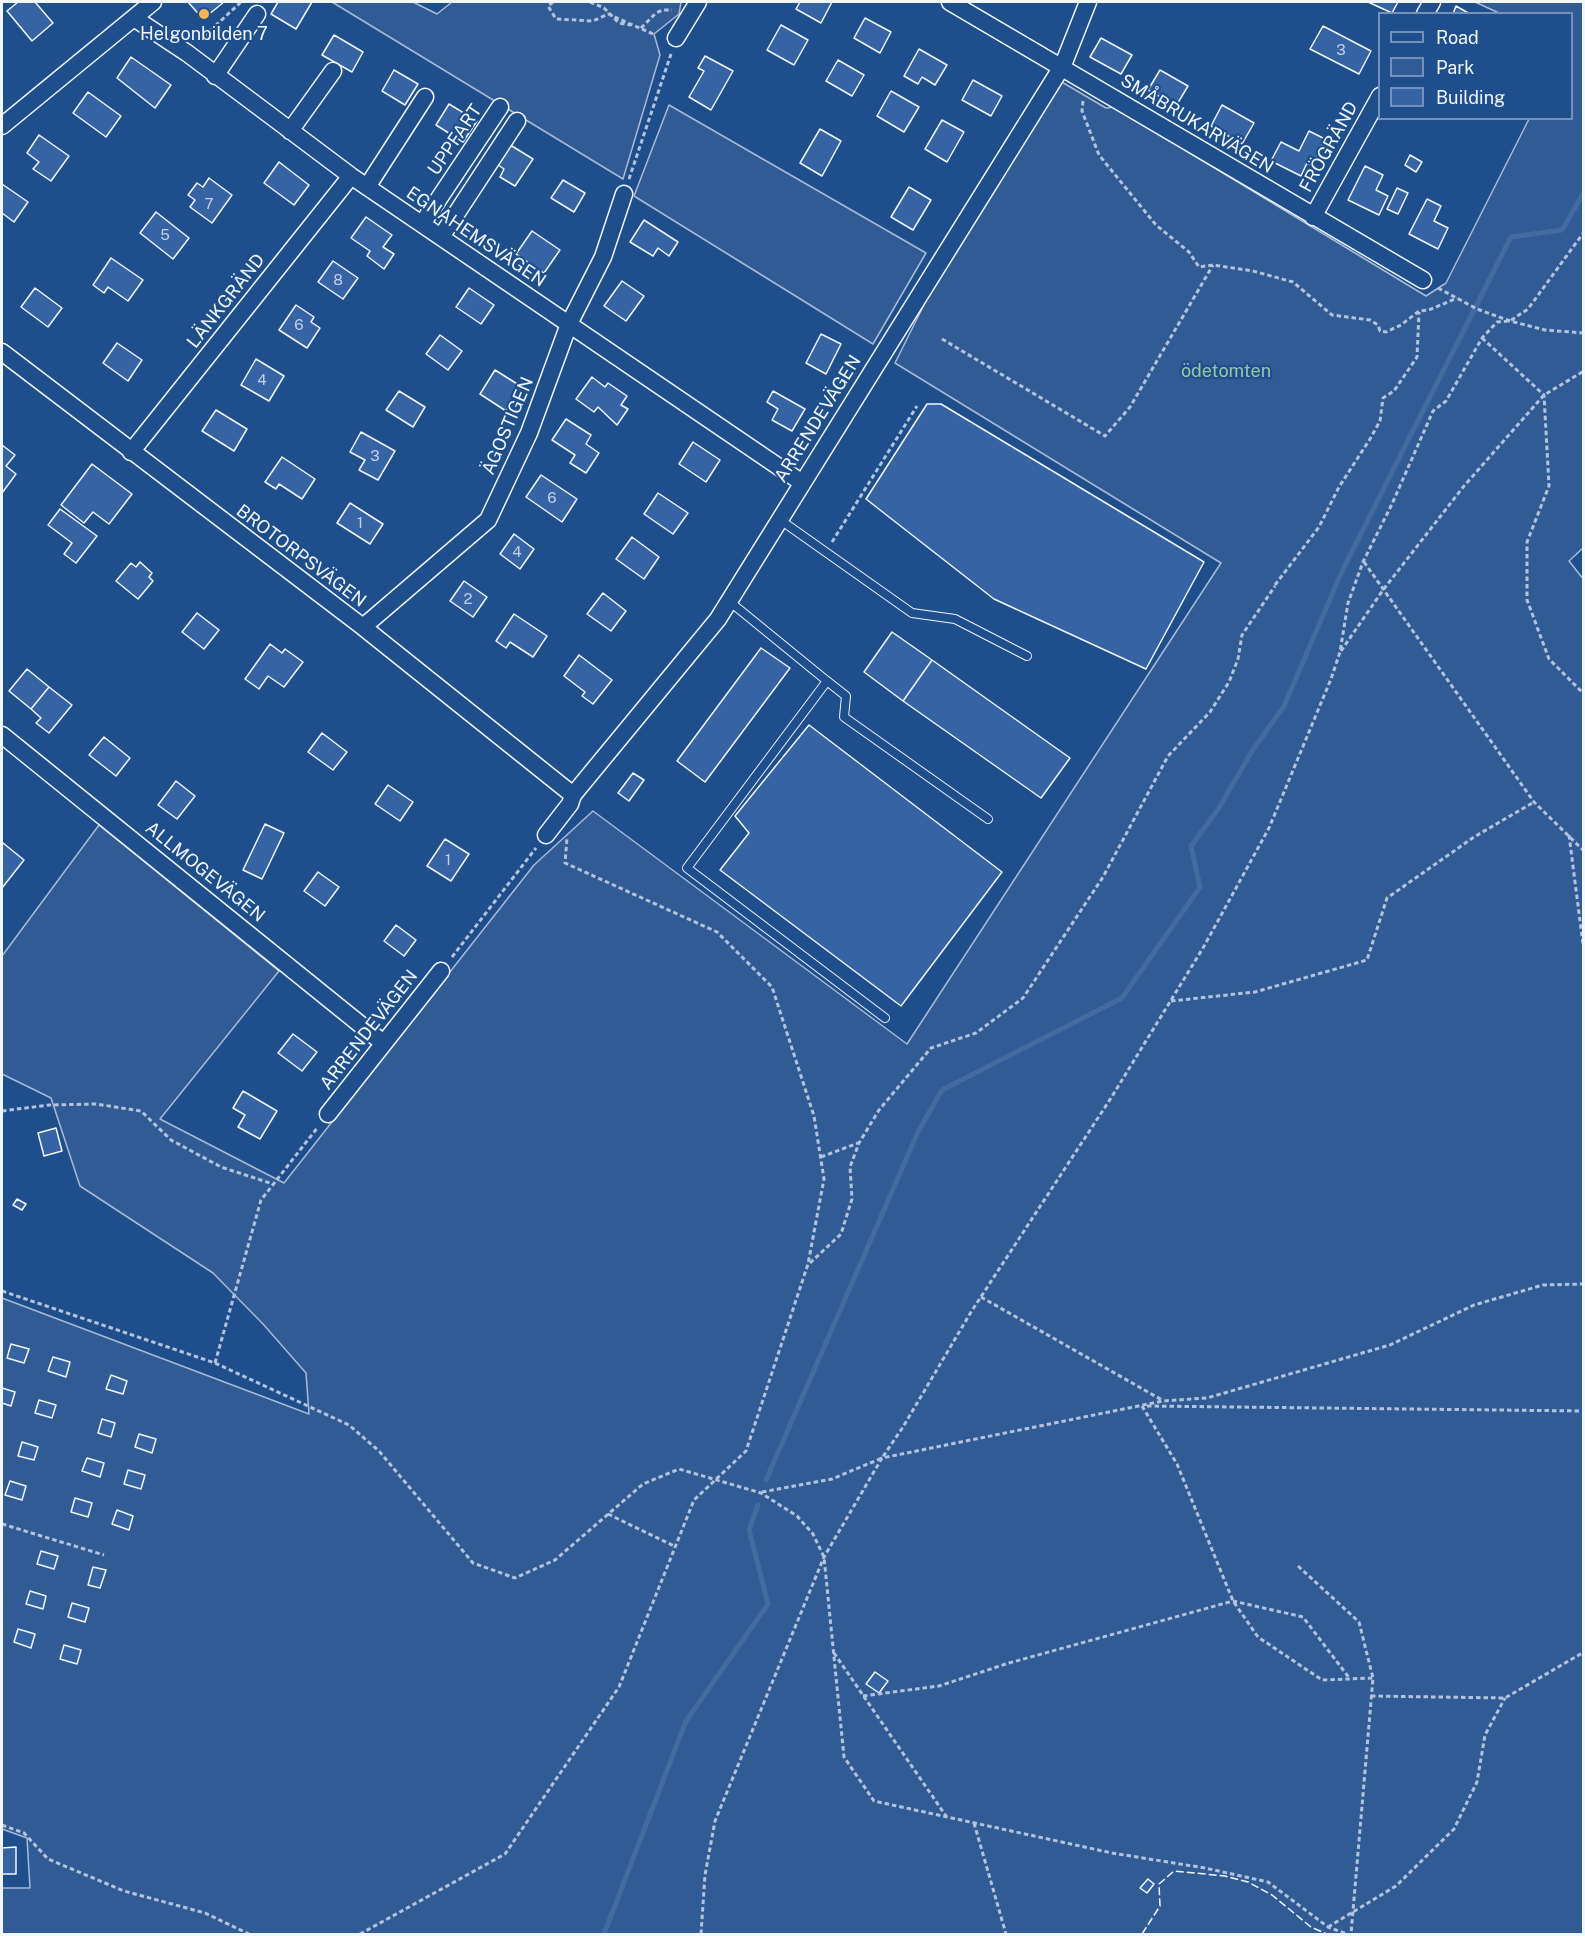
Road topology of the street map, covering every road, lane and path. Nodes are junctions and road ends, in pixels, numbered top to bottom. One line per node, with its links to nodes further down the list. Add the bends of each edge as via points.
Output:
1 (153, 2): 11 (street)
2 (241, 2): 15 (path)
3 (553, 2): 10 (path, via 548,6 556,19 593,21)
4 (590, 2): 10 (path)
5 (698, 2): 14 (street)
6 (951, 2): 16 (street, SMÅBRUKARVÄGEN)
7 (1088, 2): 16 (street, ARRENDEVÄGEN)
8 (680, 10): 12 (path, via 663,10)
9 (257, 14): 18 (street)
10 (609, 14): 12 (path, via 619,22)
11 (134, 18): 15 (street, EGNAHEMSVÄGEN); 24 (street)
12 (641, 28): 13 (path)
13 (653, 34)
14 (676, 38): 28 (path)
15 (187, 53): 18 (street, EGNAHEMSVÄGEN)
16 (1063, 65): 19 (street, SMÅBRUKARVÄGEN); 47 (street, ARRENDEVÄGEN)
17 (333, 71): 25 (street)
18 (215, 76): 25 (street, EGNAHEMSVÄGEN)
19 (1097, 86): 29 (street, SMÅBRUKARVÄGEN); 33 (path, via 1083,101 1082,111 1099,155 1156,225 1190,252 1199,267)
20 (425, 97): 27 (street)
21 (1378, 100): 29 (street, FRÖGRÄND)
22 (500, 107): 30 (street, UPPFART)
23 (517, 122): 32 (street)
24 (2, 126)
25 (290, 131): 26 (street, EGNAHEMSVÄGEN)
26 (351, 176): 27 (street, EGNAHEMSVÄGEN); 46 (street, LÄNKGRÄND)
27 (367, 187): 30 (street, EGNAHEMSVÄGEN)
28 (624, 194): 38 (street, ÄGOSTIGEN, via 603,257)
29 (1313, 217): 34 (street, SMÅBRUKARVÄGEN)
30 (422, 224): 32 (street, EGNAHEMSVÄGEN)
31 (1584, 232): 37 (path, via 1528,309)
32 (441, 237): 38 (street, EGNAHEMSVÄGEN)
33 (1213, 266): 36 (path, via 1293,282 1332,315 1370,320 1380,331 1401,325); 41 (path, via 1130,407 1105,436)
34 (1423, 280): 35 (path)
35 (1457, 298): 36 (path); 37 (path)
36 (1419, 311): 51 (path, via 1417,357 1394,391 1383,398 1380,421 1370,439 1319,526)
37 (1510, 321): 39 (path, via 1545,330); 40 (path, via 1497,322)
38 (569, 324): 47 (street, EGNAHEMSVÄGEN); 55 (street, ÄGOSTIGEN, via 529,433 488,520)
39 (1584, 333)
40 (1482, 338): 44 (path); 50 (path, via 1446,401 1433,411)
41 (942, 339)
42 (2, 352): 46 (street, BROTORPSVÄGEN)
43 (1584, 371): 44 (path)
44 (1544, 395): 52 (path, via 1464,486); 59 (path, via 1549,486 1527,542 1527,600 1549,659)
45 (917, 406): 49 (path)
46 (131, 452): 55 (street, BROTORPSVÄGEN)
47 (801, 482): 48 (street, ARRENDEVÄGEN)
48 (779, 518): 49 (lane); 54 (street, ARRENDEVÄGEN)
49 (826, 551): 57 (lane, via 912,613 955,619)
50 (1364, 562): 52 (path); 56 (path, via 1348,603)
51 (1275, 586): 53 (path); 74 (path, via 1242,635 1229,682 1210,712 1167,756 1103,877 1023,998 976,1033 931,1048 879,1110)
52 (1383, 590): 56 (path); 62 (path)
53 (1271, 593)
54 (729, 602): 58 (lane); 61 (street, ARRENDEVÄGEN)
55 (363, 627): 61 (street, BROTORPSVÄGEN)
56 (1340, 652): 69 (path, via 1269,828)
57 (1027, 656)
58 (827, 681): 63 (lane, via 846,696 844,717); 70 (lane, via 687,868)
59 (1584, 694)
60 (2, 735): 71 (street, ALLMOGEVÄGEN)
61 (572, 800): 64 (street, ARRENDEVÄGEN); 75 (path, via 565,863 717,932 772,987 814,1116)
62 (1534, 802): 65 (path); 69 (path, via 1474,837 1387,898 1367,960 1255,992)
63 (988, 819)
64 (546, 835): 68 (path)
65 (1569, 836): 66 (path); 67 (path)
66 (1584, 851)
67 (1584, 952)
68 (441, 971): 71 (street, ARRENDEVÄGEN)
69 (1171, 1001): 80 (path)
70 (885, 1018)
71 (382, 1042): 73 (street, ARRENDEVÄGEN)
72 (2, 1111): 76 (path, via 96,1104 141,1111 171,1140 221,1167)
73 (328, 1114): 76 (path)
74 (859, 1143): 75 (path); 77 (path, via 850,1167 852,1199 841,1234)
75 (820, 1157): 77 (path, via 824,1179)
76 (273, 1184): 81 (path, via 261,1200)
77 (808, 1264): 86 (path, via 746,1451)
78 (1584, 1284): 82 (path, via 1543,1285 1474,1305 1390,1345 1207,1398)
79 (2, 1291): 81 (path)
80 (981, 1297): 82 (path); 85 (path)
81 (215, 1363): 88 (path, via 349,1425 379,1451 473,1563 515,1578 555,1560)
82 (1163, 1401): 83 (path)
83 (1142, 1406): 84 (path); 85 (path); 94 (path, via 1177,1464)
84 (1584, 1411)
85 (882, 1458): 87 (path, via 832,1479); 92 (path)
86 (716, 1479): 87 (path); 88 (path, via 679,1469 643,1484); 90 (path, via 694,1500)
87 (761, 1492): 92 (path, via 798,1516)
88 (608, 1514): 90 (path)
89 (2, 1524): 91 (path)
90 (675, 1547): 108 (path, via 619,1687 505,1854)
91 (104, 1555)
92 (825, 1557): 95 (path); 109 (path, via 715,1821 705,1875)
93 (1298, 1566): 98 (path, via 1359,1622)
94 (1233, 1601): 97 (path, via 1303,1617); 97 (path, via 1258,1637 1322,1680); 99 (path, via 939,1686)
95 (832, 1652): 99 (path); 102 (path, via 844,1757 874,1801)
96 (1584, 1652): 101 (path)
97 (1350, 1678): 98 (path)
98 (1373, 1678): 100 (path)
99 (863, 1696): 102 (path)
100 (1371, 1696): 101 (path); 105 (path)
101 (1504, 1698): 105 (path, via 1485,1735 1477,1782 1454,1829 1396,1886)
102 (947, 1817): 103 (path)
103 (974, 1823): 106 (path, via 1268,1882); 110 (path)
104 (2, 1825): 107 (path, via 24,1833 48,1859 124,1891 205,1912)
105 (1353, 1910): 106 (path); 111 (path)
106 (1328, 1927): 111 (path)
107 (249, 1935)
108 (360, 1935)
109 (701, 1935)
110 (1006, 1935)
111 (1349, 1935)

